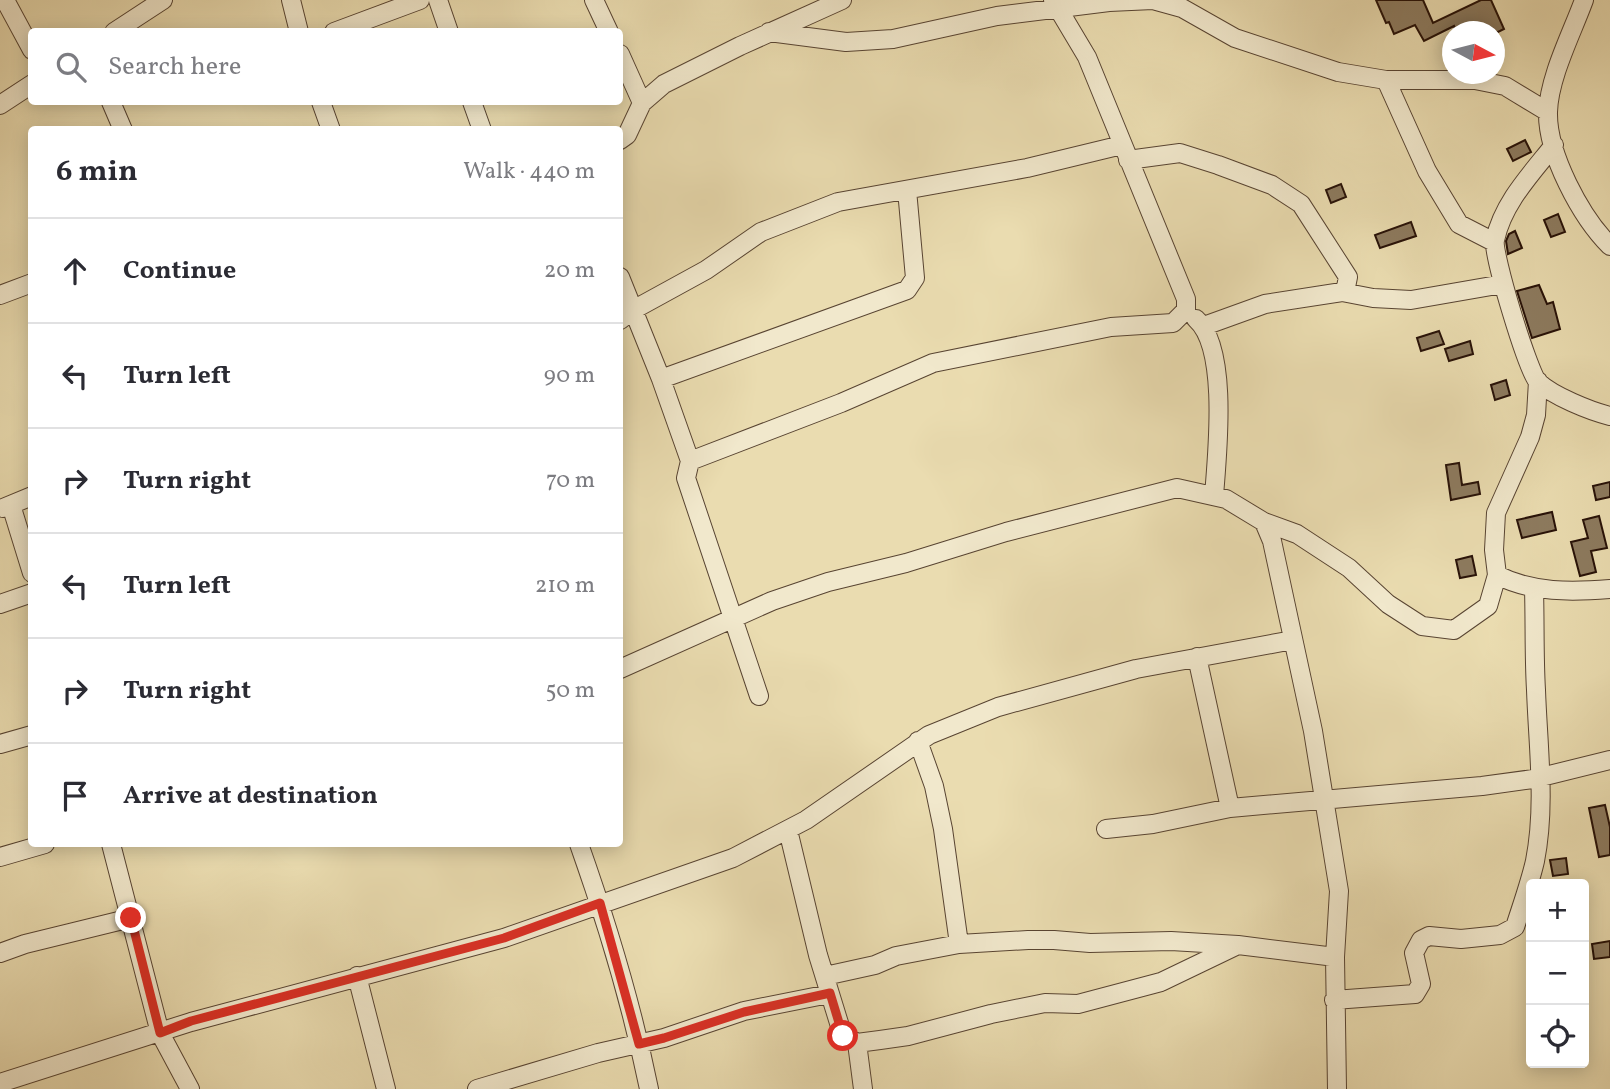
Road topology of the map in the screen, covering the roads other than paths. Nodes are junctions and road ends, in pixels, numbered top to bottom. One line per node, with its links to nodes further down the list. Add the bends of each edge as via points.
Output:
1 (5, 0): 16 (street)
2 (163, 0): 10 (street)
3 (291, 0): 11 (street)
4 (420, 0): 12 (street)
5 (438, 0): 13 (street)
6 (594, 0): 14 (street)
7 (842, 0): 15 (street)
8 (1584, 0): 25 (street)
9 (1055, 5): 15 (street, via 893,39 846,42); 18 (street, via 1153,0 1182,8 1235,38 1338,72); 31 (street, via 1087,57)
10 (120, 28)
11 (298, 28)
12 (345, 28)
13 (448, 28)
14 (607, 28)
15 (769, 32): 20 (street, via 664,84)
16 (28, 43)
17 (623, 61): 20 (street)
18 (1386, 80): 25 (street, via 1475,80 1505,86); 33 (street, via 1427,171 1459,224)
19 (28, 87): 21 (street)
20 (642, 103): 29 (street)
21 (0, 105)
22 (112, 105): 26 (street)
23 (322, 105): 27 (street)
24 (473, 105): 28 (street)
25 (1548, 112): 30 (street)
26 (121, 126)
27 (330, 126)
28 (481, 126)
29 (623, 138)
30 (1554, 145): 33 (street, via 1518,189); 34 (street, via 1567,185)
31 (1125, 152): 32 (street); 37 (street, via 1180,153 1272,185 1301,204 1348,277); 40 (street, via 1186,299)
32 (908, 190): 41 (street, via 838,202 761,232); 43 (street, via 915,278 907,289)
33 (1494, 242): 36 (street)
34 (1609, 245)
35 (28, 284): 38 (street)
36 (1503, 284): 37 (street, via 1411,300); 44 (street)
37 (1342, 292): 42 (street, via 1265,304)
38 (0, 295)
39 (623, 296): 41 (street)
40 (1185, 310): 42 (street); 46 (street, via 1174,323 1111,327 933,363)
41 (626, 315): 43 (street)
42 (1204, 326): 47 (street, via 1215,360 1219,428)
43 (661, 379): 46 (street)
44 (1538, 382): 45 (street, via 1586,410); 52 (street, via 1530,437 1496,513)
45 (1610, 416)
46 (690, 461): 57 (street, via 686,478)
47 (1214, 496): 50 (street); 57 (street, via 1177,488 1088,510 828,582)
48 (28, 498): 49 (street)
49 (6, 507): 51 (street)
50 (1264, 522): 52 (street, via 1297,534 1349,568 1388,604 1422,626 1454,630 1488,606); 58 (street)
51 (28, 563)
52 (1497, 575): 53 (street)
53 (1534, 589): 54 (street); 66 (street)
54 (1610, 589)
55 (28, 594): 56 (street)
56 (0, 604)
57 (733, 617): 60 (street); 61 (street)
58 (1293, 640): 59 (street); 67 (street)
59 (1197, 657): 63 (street, via 998,707); 68 (street)
60 (623, 668)
61 (759, 696)
62 (28, 736): 64 (street)
63 (918, 741): 70 (street); 77 (street, via 943,829)
64 (0, 744)
65 (1610, 760): 66 (street)
66 (1541, 777): 67 (street); 84 (street, via 1535,859 1515,927 1500,934 1421,940 1414,953 1421,984 1415,994)
67 (1324, 800): 68 (street); 80 (street, via 1339,891)
68 (1230, 808): 69 (street)
69 (1106, 829)
70 (788, 830): 75 (street, via 733,858); 82 (street)
71 (35, 847): 74 (street)
72 (112, 847): 76 (street)
73 (580, 847): 75 (street)
74 (0, 857)
75 (600, 903): 81 (street, via 504,938); 87 (street)
76 (131, 918): 79 (street); 85 (street)
77 (959, 944): 78 (street, via 1054,940); 82 (street)
78 (1238, 946): 80 (street); 86 (street, via 1161,982 1078,1004 1045,1003 908,1036)
79 (0, 953)
80 (1335, 957): 84 (street)
81 (357, 976): 85 (street); 90 (street)
82 (825, 976): 83 (street)
83 (830, 993): 86 (street, via 843,1036); 87 (street, via 744,1012)
84 (1334, 1000): 94 (street)
85 (160, 1033): 88 (street); 89 (street)
86 (857, 1042): 93 (street)
87 (639, 1044): 91 (street); 92 (street)
88 (0, 1083)
89 (190, 1089)
90 (386, 1089)
91 (477, 1089)
92 (649, 1089)
93 (863, 1089)
94 (1337, 1089)

